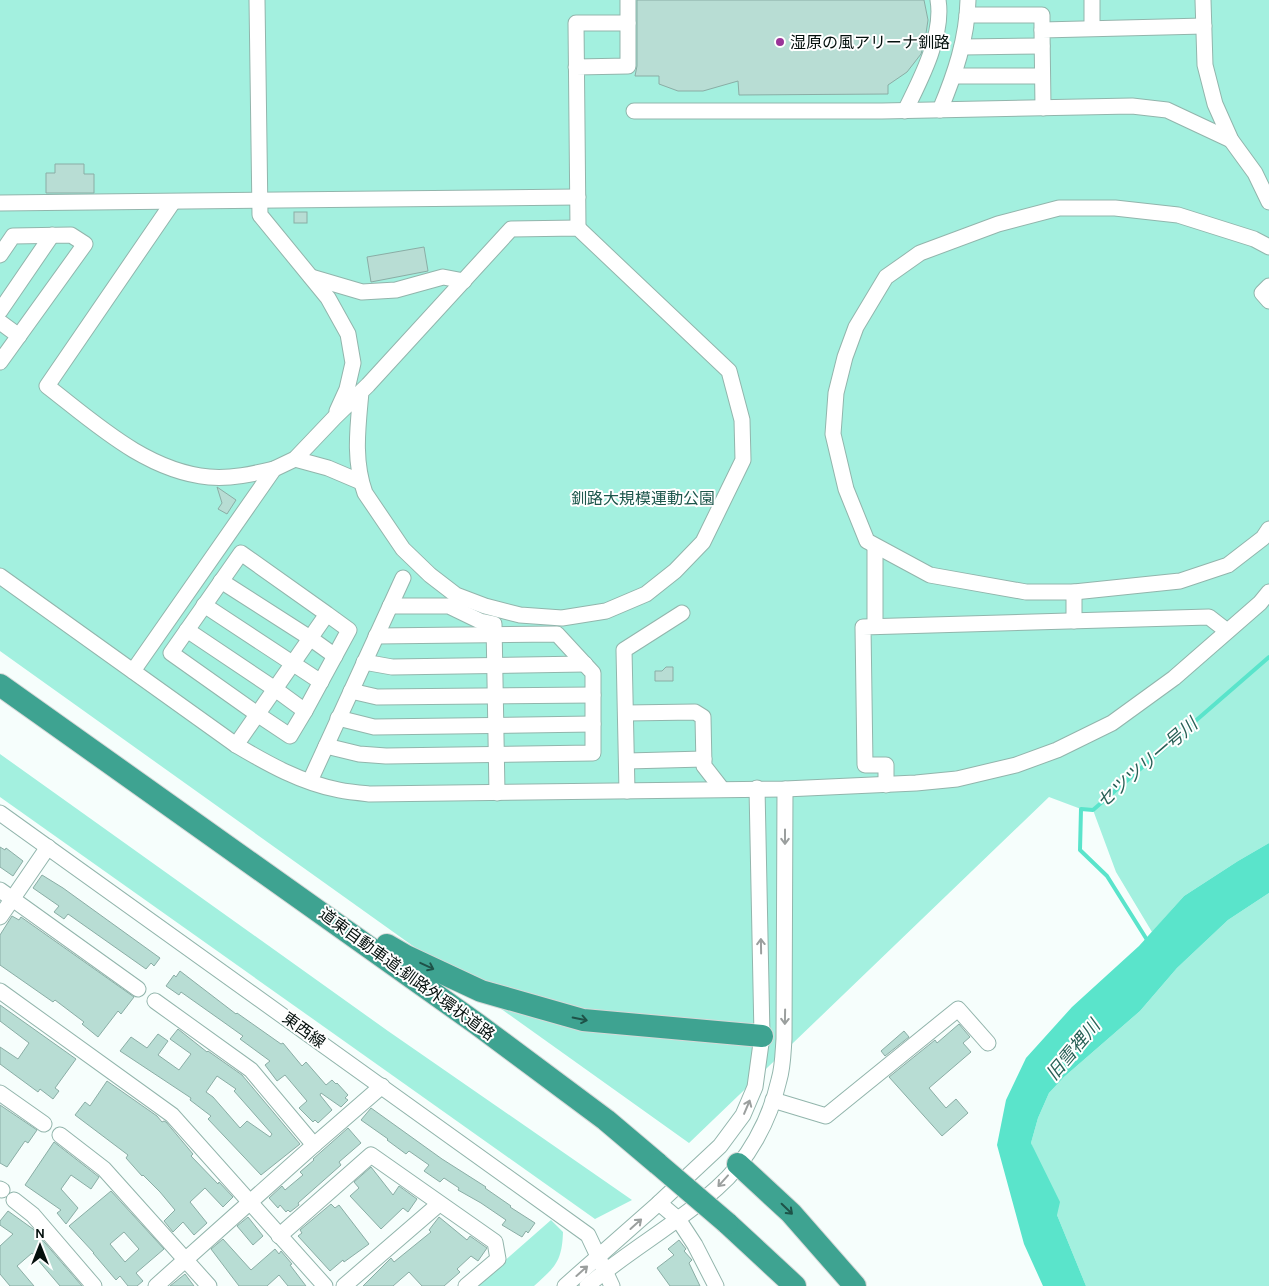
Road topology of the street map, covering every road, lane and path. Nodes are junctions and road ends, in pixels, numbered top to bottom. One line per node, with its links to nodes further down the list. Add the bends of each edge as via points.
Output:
1 (257, 0): 22 (street)
2 (628, 0): 8 (street)
3 (938, 0): 19 (street, via 936,35 922,77)
4 (1092, 0): 10 (street)
5 (1203, 0): 9 (street)
6 (967, 7): 7 (street); 11 (street)
7 (1042, 15): 10 (street); 12 (street)
8 (628, 23): 13 (street, via 576,23); 13 (street, via 628,66)
9 (1204, 26): 10 (street); 20 (street, via 1205,66 1215,104)
10 (1092, 28)
11 (962, 46): 12 (street); 14 (street)
12 (1042, 46): 15 (street)
13 (576, 66): 21 (street)
14 (954, 76): 15 (street); 17 (street)
15 (1042, 76): 16 (street)
16 (1043, 108): 17 (street); 20 (street, via 1132,106 1167,110)
17 (940, 110): 19 (street)
18 (634, 111): 19 (street)
19 (905, 111)
20 (1231, 140): 24 (street)
21 (578, 197): 22 (street); 26 (street)
22 (260, 201): 23 (street); 31 (street, via 260,215)
23 (173, 202): 25 (street); 42 (street, via 47,386 114,437 157,463 181,473 239,476)
24 (1269, 202)
25 (0, 203)
26 (578, 228): 32 (street, via 511,229); 43 (street, via 729,371 742,420 743,460 703,542 675,571 646,594 606,611 562,618 520,615 456,595 430,575 403,549)
27 (52, 235): 28 (street); 35 (street); 37 (street, via 71,235 85,244)
28 (6, 236): 30 (street)
29 (1269, 247): 45 (street, via 1254,239 1178,215 1115,208 1059,208 998,224 920,253 886,277 856,327 845,357 836,393 833,434 846,489 867,541)
30 (0, 255)
31 (311, 277): 32 (street, via 362,292 396,290 443,277); 40 (street, via 328,298 348,334 353,363 347,389)
32 (464, 281): 39 (street)
33 (1269, 286): 34 (street, via 1262,293)
34 (1269, 301)
35 (0, 311)
36 (0, 322): 37 (street)
37 (19, 336): 38 (street)
38 (0, 362)
39 (361, 392): 40 (street); 43 (street, via 356,453)
40 (335, 416): 41 (street)
41 (296, 459): 42 (street); 43 (street)
42 (274, 469): 67 (street)
43 (361, 482)
44 (1267, 536): 49 (street, via 1228,565 1180,581)
45 (875, 546): 49 (street, via 930,575 1026,592); 56 (street)
46 (0, 576): 67 (street)
47 (403, 578): 52 (street)
48 (221, 581): 51 (street); 54 (street, via 241,553); 61 (street)
49 (1074, 592): 55 (street)
50 (1269, 592): 58 (street)
51 (204, 605): 57 (street); 64 (street)
52 (390, 606): 59 (street, via 449,606 494,624); 60 (street)
53 (682, 613): 76 (street, via 624,650)
54 (327, 614): 61 (street); 62 (street, via 349,630)
55 (1074, 621): 56 (street); 58 (street, via 1209,617)
56 (875, 626): 87 (street, via 863,627 865,765 886,765)
57 (187, 630): 70 (street); 77 (street, via 171,653)
58 (1227, 632): 87 (street, via 1174,678 1112,723 1057,750 1016,766 956,779)
59 (494, 635): 60 (street); 65 (street, via 557,634); 66 (street)
60 (376, 636): 63 (street)
61 (310, 638): 62 (street); 64 (street)
62 (334, 656): 68 (street)
63 (364, 662): 66 (street, via 392,668); 71 (street)
64 (293, 663): 68 (street); 70 (street)
65 (585, 664): 66 (street); 72 (street, via 593,674)
66 (495, 667): 73 (street)
67 (133, 671): 81 (street)
68 (321, 682): 75 (street)
69 (0, 685): 95 (highway, 道東自動車道;釧路外環状道路)
70 (275, 689): 75 (street); 77 (street)
71 (351, 691): 73 (street, via 377,697); 78 (street)
72 (593, 695): 73 (street); 79 (street)
73 (496, 696): 80 (street)
74 (0, 698): 117 (highway, 道東自動車道;釧路外環状道路)
75 (305, 711): 77 (street, via 290,736)
76 (626, 713): 84 (street, via 695,712 703,717); 85 (street)
77 (257, 714): 81 (street)
78 (338, 718): 80 (street, via 374,726); 82 (street)
79 (593, 724): 80 (street); 83 (street, via 594,753)
80 (496, 726): 83 (street)
81 (236, 745): 86 (street)
82 (326, 746): 83 (street, via 386,756); 86 (street)
83 (497, 755): 92 (street)
84 (704, 760): 85 (street); 89 (street, via 704,766)
85 (627, 761): 91 (street)
86 (310, 781): 92 (street, via 338,790 370,794)
87 (886, 785): 90 (street)
88 (757, 788): 89 (street); 90 (street); 99 (street)
89 (722, 789): 91 (street)
90 (785, 789): 100 (street, one-way to 100)
91 (627, 791): 92 (street)
92 (497, 793)
93 (0, 813): 94 (street, 東西線)
94 (48, 848): 97 (street); 109 (street, 東西線)
95 (278, 882): 106 (highway, one-way to 106, via 406,956 481,992 583,1020); 117 (highway, 道東自動車道;釧路外環状道路, via 606,1120)
96 (0, 890): 97 (street)
97 (13, 899): 98 (street); 101 (street)
98 (0, 917)
99 (760, 922): 100 (street); 104 (street, one-way to 99)
100 (785, 922): 103 (street)
101 (138, 989)
102 (0, 991): 119 (street, via 172,1115)
103 (785, 994): 104 (street); 107 (street, one-way to 107)
104 (761, 995): 106 (street)
105 (155, 1001): 114 (street, via 251,1070)
106 (762, 1036): 107 (street); 115 (street, one-way to 106, via 743,1116 755,1087)
107 (784, 1039): 111 (street, via 780,1080)
108 (988, 1043): 111 (street, via 958,1009 826,1116)
109 (382, 1086): 114 (street); 125 (street, 東西線, via 588,1235)
110 (0, 1093): 112 (street)
111 (772, 1100): 116 (street, via 750,1150)
112 (44, 1124)
113 (60, 1136): 126 (street, via 104,1169)
114 (314, 1145): 119 (street)
115 (720, 1146): 116 (street); 120 (street)
116 (738, 1164): 122 (street, one-way to 122, via 719,1187); 140 (highway, one-way to 140, via 791,1213)
117 (655, 1167): 123 (highway, 道東自動車道;釧路外環状道路)
118 (14, 1200): 128 (street, via 33,1215)
119 (249, 1202): 124 (street); 126 (street)
120 (659, 1203): 122 (street); 125 (street, one-way to 120)
121 (438, 1204): 124 (street, via 371,1155); 132 (street); 133 (street, via 495,1242 498,1259)
122 (678, 1219): 127 (street); 137 (street)
123 (724, 1226): 138 (highway, 道東自動車道;釧路外環状道路); 139 (highway, 道東自動車道;釧路外環状道路)
124 (279, 1236): 131 (street)
125 (599, 1255): 127 (street, 東西線); 134 (street, one-way to 125)
126 (186, 1259): 129 (street); 130 (street)
127 (606, 1270): 135 (street); 136 (street, 東西線)
128 (94, 1286)
129 (156, 1286)
130 (209, 1286)
131 (325, 1286)
132 (344, 1286)
133 (466, 1286)
134 (565, 1286)
135 (587, 1286)
136 (612, 1286)
137 (716, 1286)
138 (783, 1286)
139 (795, 1286)
140 (855, 1286)

